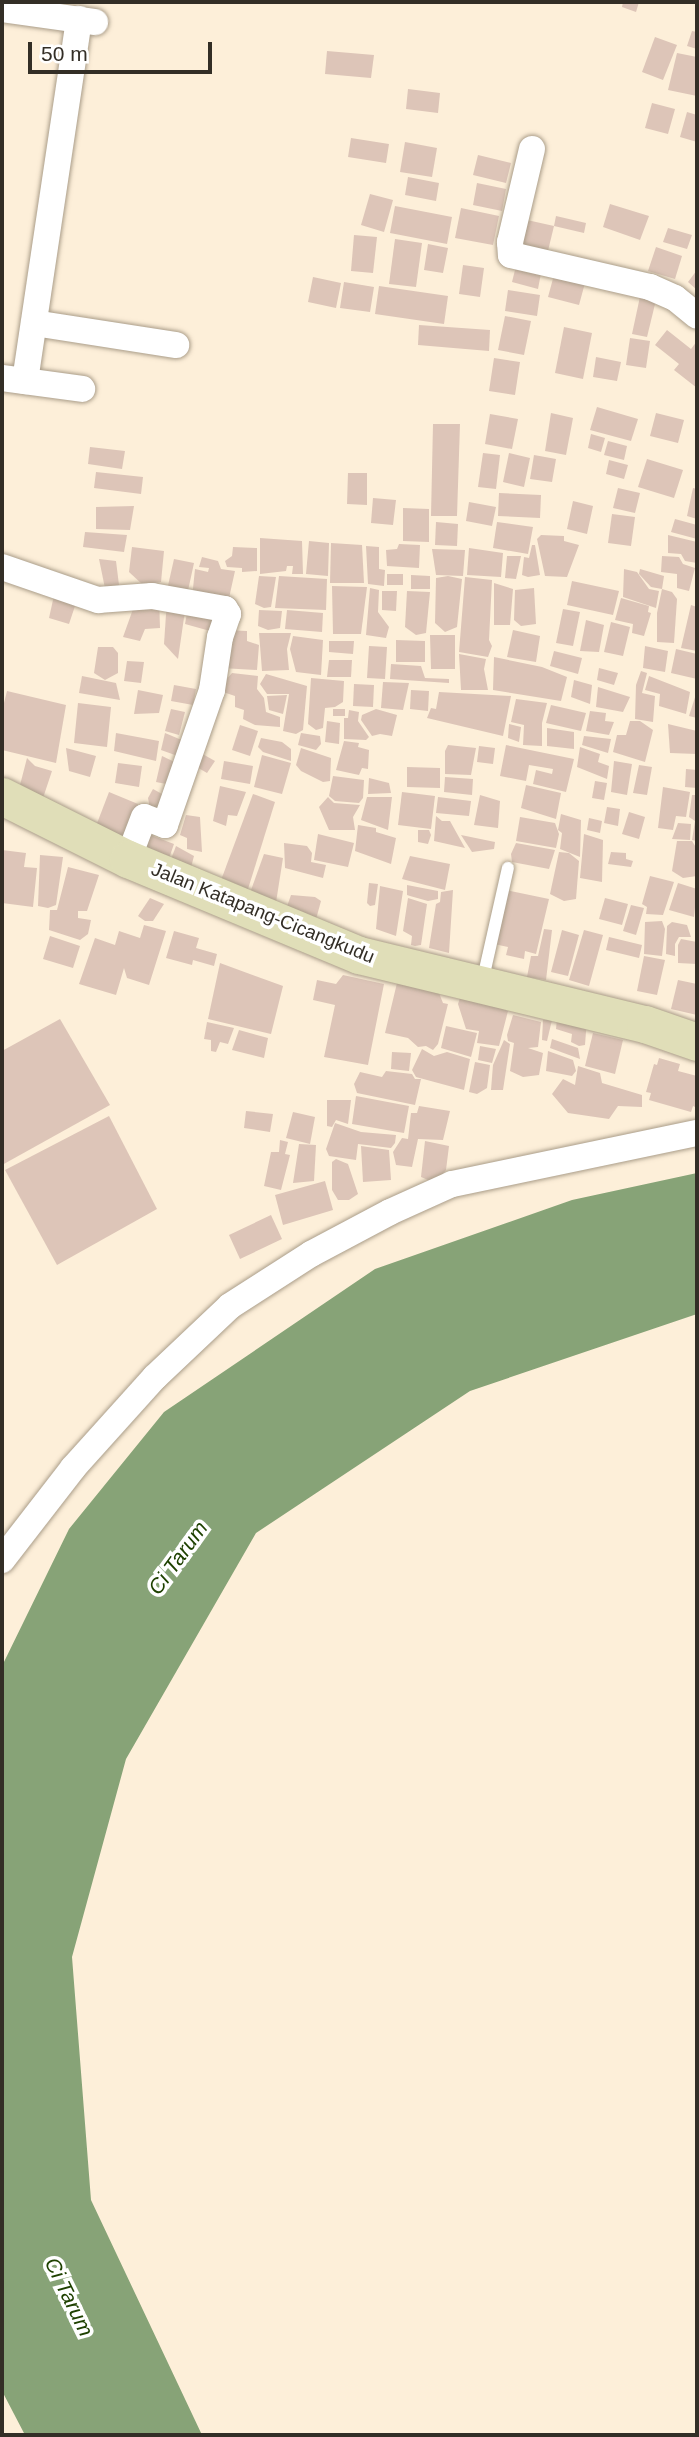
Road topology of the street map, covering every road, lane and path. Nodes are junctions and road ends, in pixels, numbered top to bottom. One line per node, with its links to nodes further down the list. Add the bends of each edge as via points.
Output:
1 (2, 9): 4 (street, via 88,21)
2 (532, 149): 3 (street, via 510,242 511,255 650,287 675,298)
3 (697, 316)
4 (34, 323): 5 (street); 6 (street)
5 (176, 345)
6 (13, 380): 7 (street)
7 (82, 389)
8 (2, 566): 10 (street, via 98,600 152,596 225,609 228,614 212,690 165,825 144,817)
9 (2, 796): 10 (street, Jalan Katapang-Cicangkudu)
10 (128, 859): 12 (street, Jalan Katapang-Cicangkudu, via 359,955)
11 (508, 868): 12 (lane)
12 (482, 983): 13 (street, Jalan Katapang-Cicangkudu, via 645,1024)
13 (697, 1042)
14 (697, 1133): 15 (street, via 452,1184 312,1254 230,1306 155,1377 73,1468)
15 (2, 1560)

